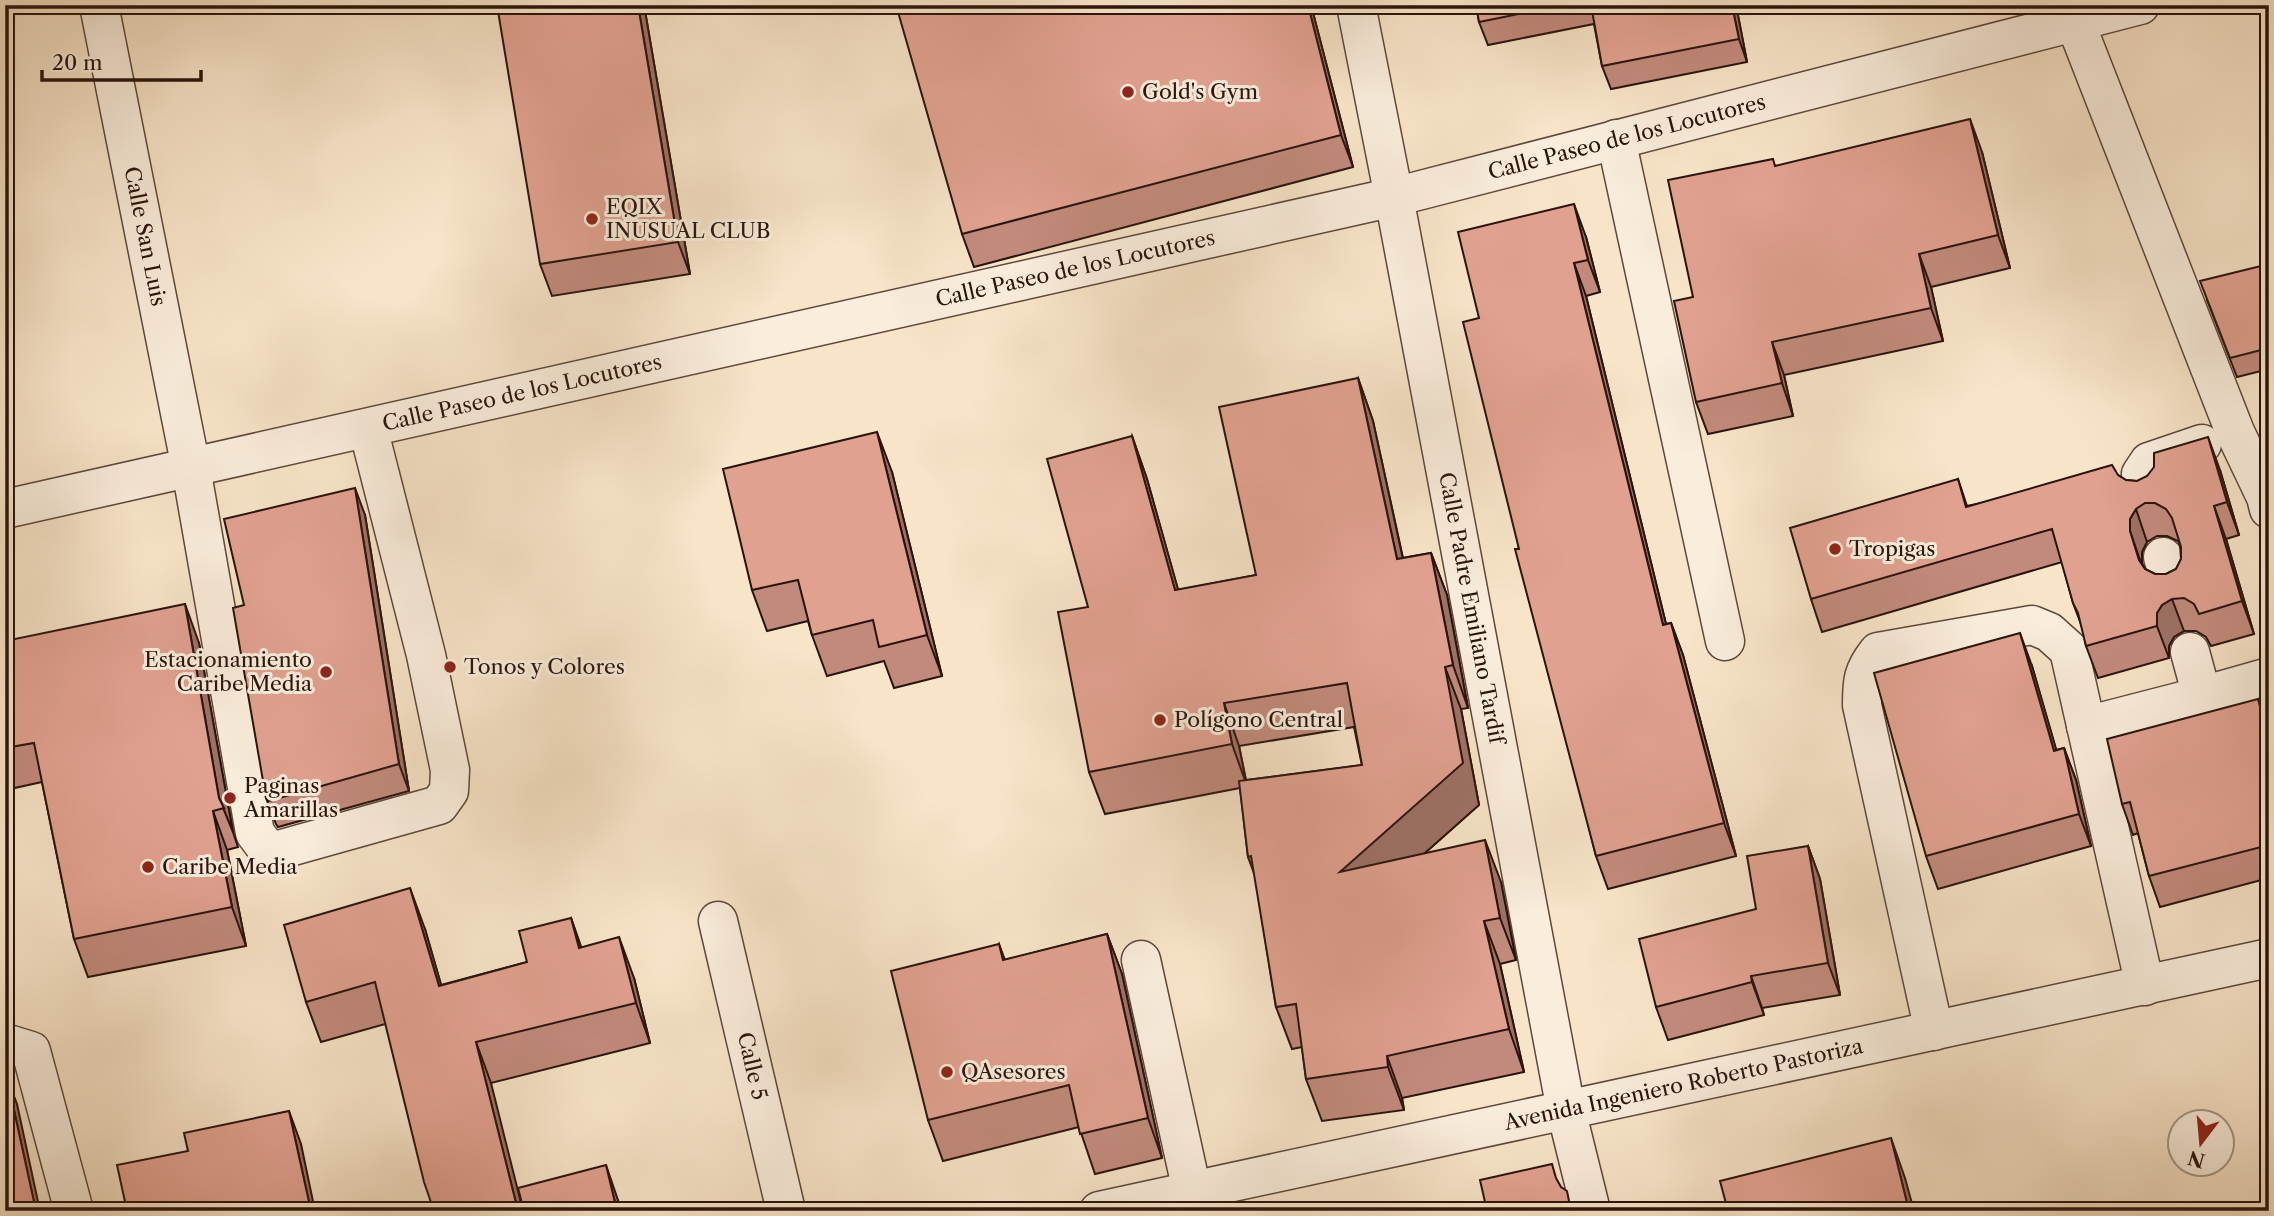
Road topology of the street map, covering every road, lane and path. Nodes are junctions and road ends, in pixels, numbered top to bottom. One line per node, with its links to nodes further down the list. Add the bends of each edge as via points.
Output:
1 (99, 5): 9 (street, Calle San Luis)
2 (1356, 5): 6 (street, Calle Padre Emiliano Tardif)
3 (2140, 5): 4 (street, Calle Paseo de los Locutores)
4 (2075, 22): 5 (street, Calle Paseo de los Locutores); 8 (street)
5 (1616, 139): 6 (street, Calle Paseo de los Locutores); 13 (street)
6 (1394, 197): 7 (street, Calle Paseo de los Locutores); 24 (street, Calle Padre Emiliano Tardif)
7 (368, 428): 9 (street, Calle Paseo de los Locutores); 9 (street, Calle San Luis, via 426,655 450,770 449,791 439,805 275,851 255,832)
8 (2235, 432): 10 (street, via 2149,462 2141,474); 12 (street)
9 (191, 468): 11 (street, Calle Paseo de los Locutores)
10 (2145, 492)
11 (5, 509)
12 (2269, 509)
13 (1725, 641)
14 (2190, 652): 16 (street)
15 (2269, 677): 16 (street)
16 (2202, 696): 17 (street)
17 (2086, 726): 21 (street); 22 (street, via 2069,650 2049,632 2032,625 1878,652 1865,668 1862,705)
18 (718, 921): 27 (street, Calle 5)
19 (2269, 958): 21 (street, Avenida Ingeniero Roberto Pastoriza)
20 (1140, 960): 25 (street)
21 (2145, 986): 22 (street, Avenida Ingeniero Roberto Pastoriza)
22 (1934, 1031): 24 (street, Avenida Ingeniero Roberto Pastoriza)
23 (5, 1043): 26 (street, via 32,1051)
24 (1566, 1110): 25 (street, Avenida Ingeniero Roberto Pastoriza); 29 (street, Calle Padre Emiliano Tardif)
25 (1192, 1191): 28 (street, Avenida Ingeniero Roberto Pastoriza)
26 (74, 1211)
27 (786, 1211)
28 (1099, 1211)
29 (1591, 1211)

